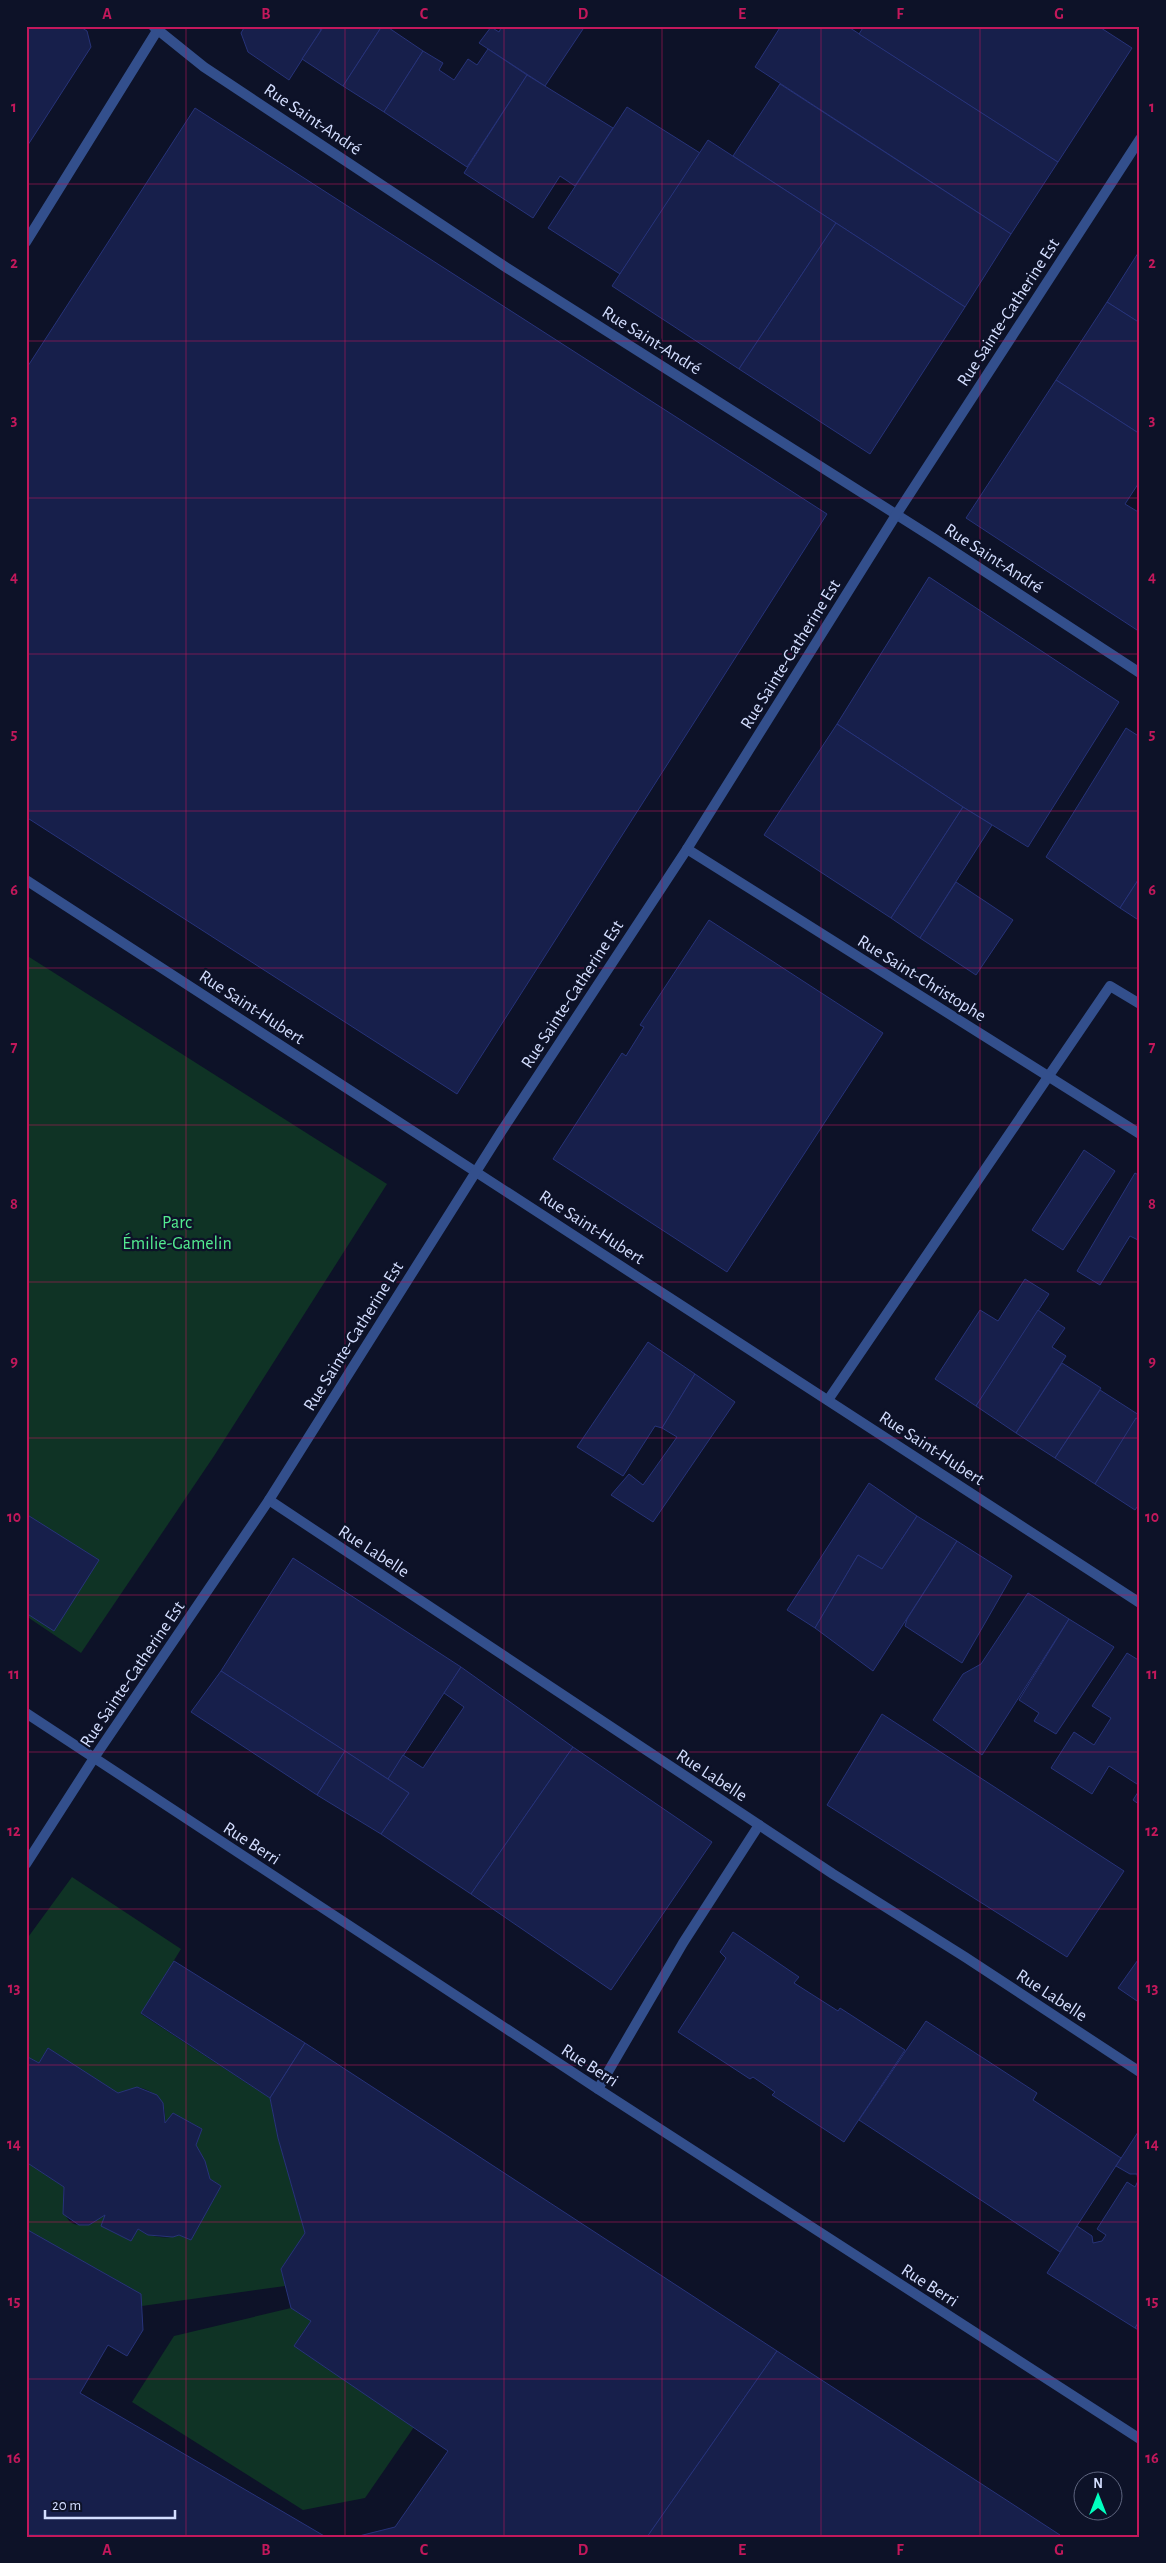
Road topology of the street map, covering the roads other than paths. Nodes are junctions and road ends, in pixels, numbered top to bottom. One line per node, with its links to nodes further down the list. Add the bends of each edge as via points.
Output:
1 (157, 27): 3 (street); 4 (street, Rue Saint-André, via 204,67 507,268)
2 (1140, 139): 4 (street, Rue Sainte-Catherine Est)
3 (26, 242)
4 (896, 515): 5 (street, Rue Saint-André); 6 (street, Rue Sainte-Catherine Est)
5 (1140, 673)
6 (687, 849): 9 (street, Rue Saint-Christophe); 11 (street, Rue Sainte-Catherine Est)
7 (26, 880): 11 (street, Rue Saint-Hubert)
8 (1140, 1004): 9 (street, via 1110,986)
9 (1048, 1076): 10 (street, Rue Saint-Christophe); 12 (street)
10 (1140, 1134)
11 (477, 1172): 12 (street, Rue Saint-Hubert); 13 (street, Rue Sainte-Catherine Est)
12 (828, 1400): 14 (street, Rue Saint-Hubert)
13 (270, 1500): 16 (street, Rue Sainte-Catherine Est); 17 (street, Rue Labelle)
14 (1140, 1603)
15 (26, 1713): 16 (street, Rue Berri)
16 (94, 1758): 18 (street, Rue Sainte-Catherine Est); 20 (street, Rue Berri)
17 (759, 1825): 19 (street, Rue Labelle); 20 (street, via 683,1943)
18 (26, 1864)
19 (1140, 2072)
20 (598, 2089): 21 (street, Rue Berri)
21 (1140, 2439)

